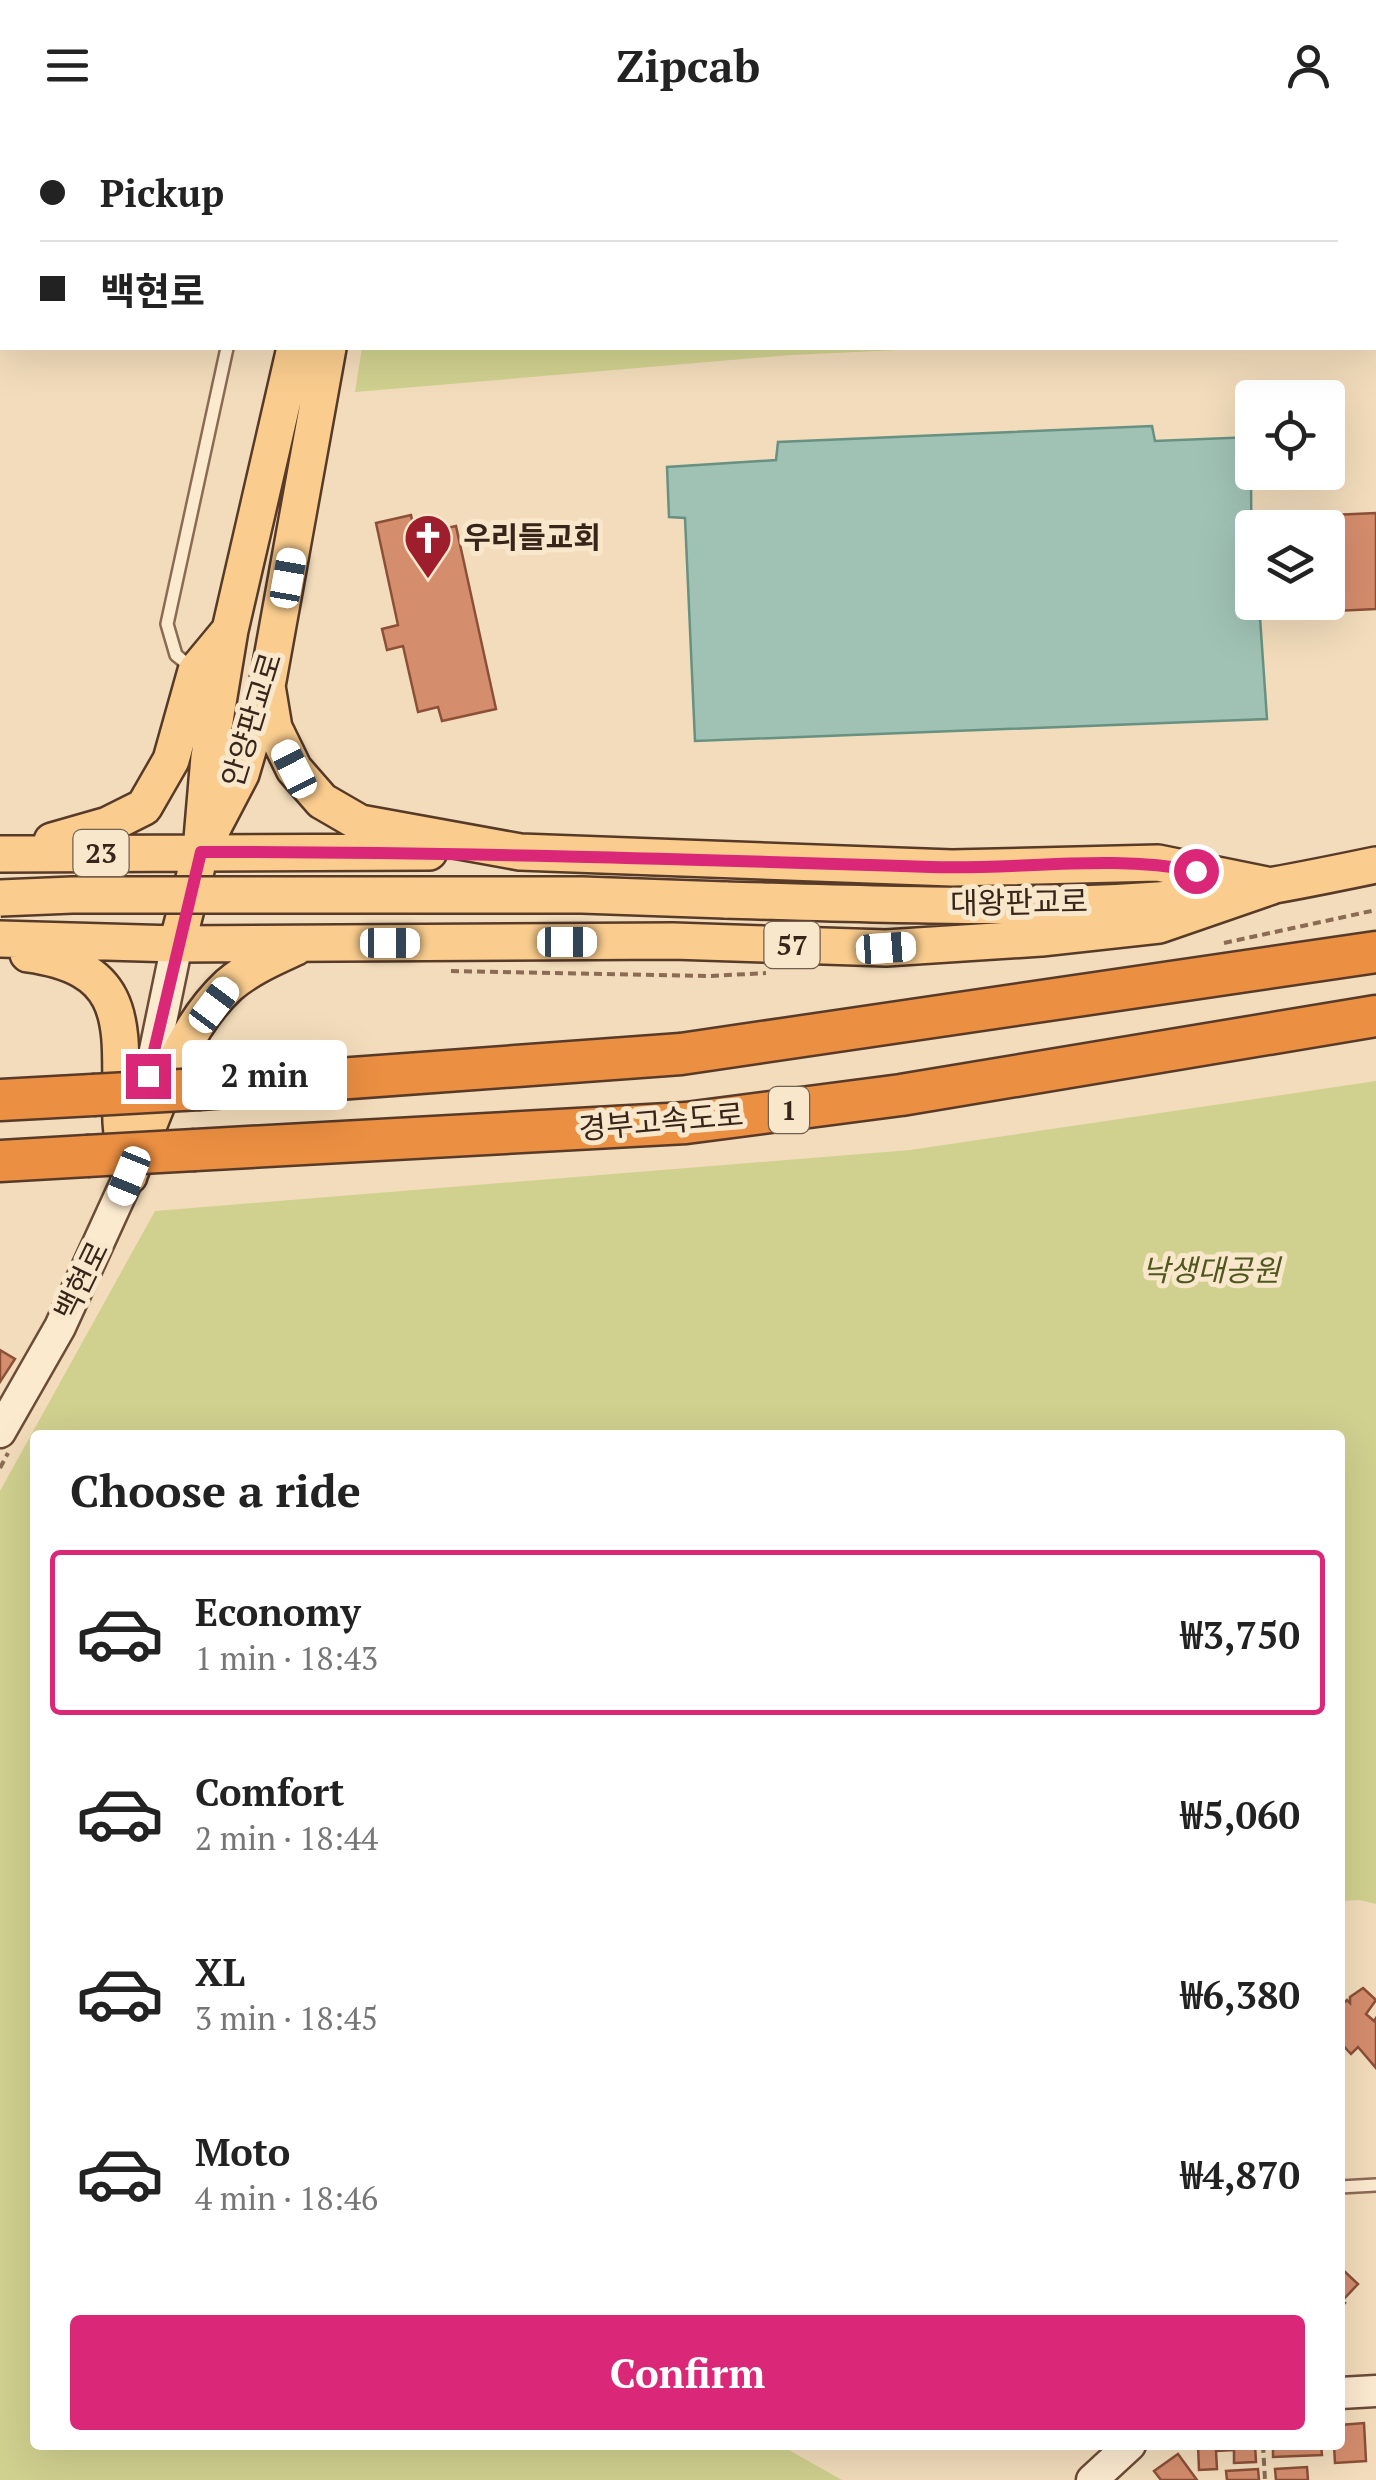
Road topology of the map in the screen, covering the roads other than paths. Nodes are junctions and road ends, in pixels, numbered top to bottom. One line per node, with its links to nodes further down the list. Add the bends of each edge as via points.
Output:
1 (226, 350): 5 (lane, via 167,624 176,655)
2 (294, 350): 4 (main road, 안양판교로)
3 (328, 350): 6 (main road, 안양판교로)
4 (230, 630): 5 (main road); 8 (main road, 안양판교로)
5 (196, 671): 7 (main road, via 171,760 144,807 108,825)
6 (268, 686): 8 (main road, 안양판교로, via 241,774); 9 (main road, via 274,728 294,769 322,801 360,823)
7 (0, 851): 8 (main road, 23)
8 (201, 852): 9 (main road); 14 (main road, 안양판교로)
9 (520, 852): 11 (main road, via 952,868 1158,864)
10 (1376, 865): 11 (main road, 대왕판교로 / 23)
11 (1272, 886): 12 (main road, 대왕판교로 / 23, bridge, via 1160,900 935,905 562,895); 15 (main road, 57, via 1160,925 886,948 673,941)
12 (0, 898)
13 (0, 939): 14 (main road)
14 (178, 944): 15 (main road, 57); 21 (main road, 백현로)
15 (304, 944): 21 (main road, via 261,962 228,986 174,1068)
16 (0, 948): 21 (main road, via 49,956 89,972 108,988 122,1026 121,1126)
17 (1376, 952): 19 (highway, bridge, via 681,1054)
18 (1376, 1016): 20 (highway, 경부고속도로 / 1, bridge, via 901,1095 686,1123)
19 (0, 1100)
20 (0, 1161)
21 (129, 1176): 22 (main road, 백현로, via 60,1327)
22 (0, 1432)
23 (1376, 2185): 24 (lane)
24 (1345, 2187)
25 (1376, 2391): 26 (main road)
26 (1345, 2392)
27 (1125, 2450): 28 (main road)
28 (1092, 2480)

